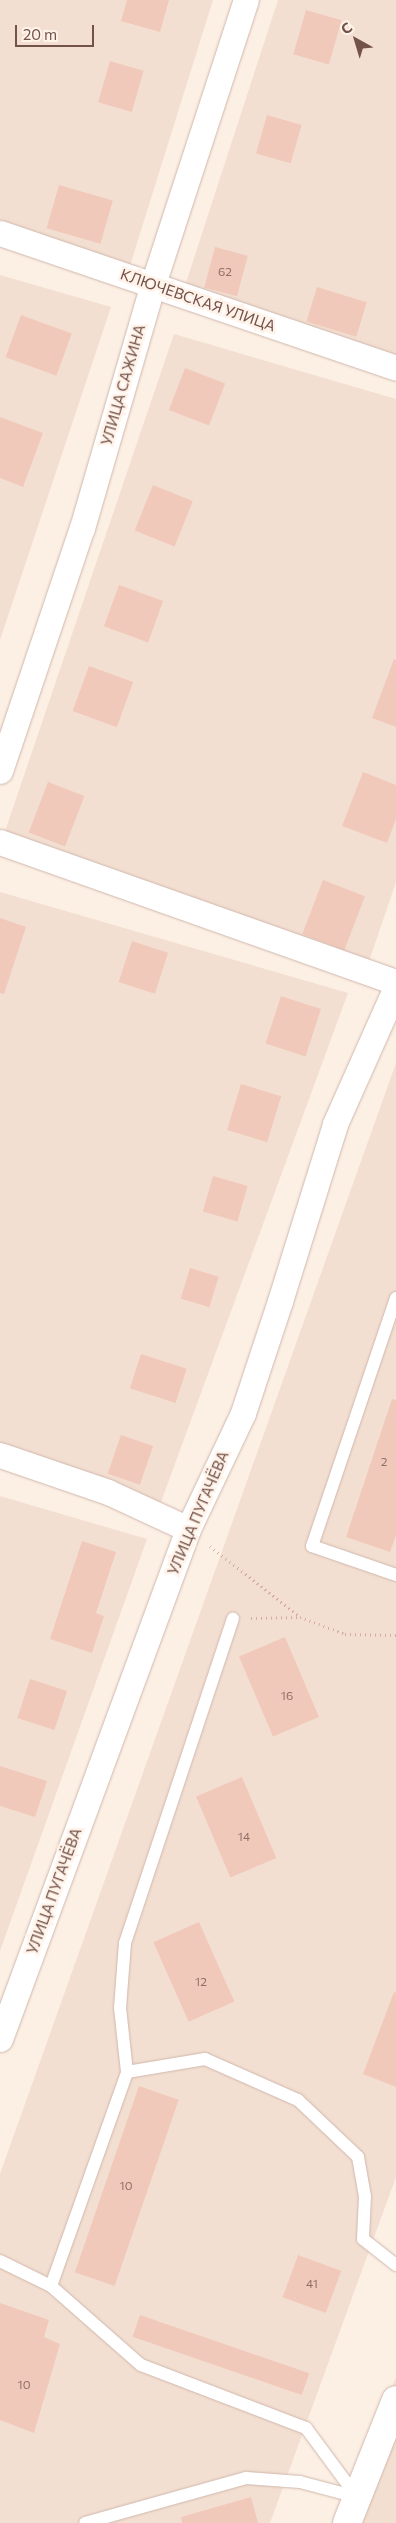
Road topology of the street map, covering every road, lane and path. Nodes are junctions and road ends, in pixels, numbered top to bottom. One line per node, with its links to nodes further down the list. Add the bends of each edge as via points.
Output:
1 (246, 0): 3 (street, УЛИЦА САЖИНА)
2 (0, 233): 3 (street, КЛЮЧЕВСКАЯ УЛИЦА)
3 (153, 284): 4 (street, КЛЮЧЕВСКАЯ УЛИЦА); 5 (street, УЛИЦА САЖИНА, via 82,528)
4 (396, 368)
5 (0, 771)
6 (0, 842): 7 (street)
7 (396, 982)
8 (396, 987): 11 (street, УЛИЦА ПУГАЧЁВА, via 334,1124 243,1413)
9 (396, 1298): 12 (lane, via 312,1546)
10 (0, 1455): 11 (street, via 108,1492)
11 (188, 1528): 13 (path); 16 (street, УЛИЦА ПУГАЧЁВА)
12 (396, 1575)
13 (300, 1617): 14 (path); 15 (path, via 345,1634)
14 (233, 1618): 17 (lane, via 125,1943 120,2008)
15 (396, 1635)
16 (0, 2039)
17 (127, 2072): 19 (lane, via 205,2059 298,2100 358,2157 365,2196 363,2239); 20 (lane)
18 (0, 2261): 20 (lane)
19 (396, 2265)
20 (51, 2286): 22 (lane, via 141,2365 306,2428)
21 (396, 2400): 22 (street)
22 (357, 2497): 23 (lane, via 300,2482 246,2478); 24 (street)
23 (85, 2523)
24 (347, 2523)

